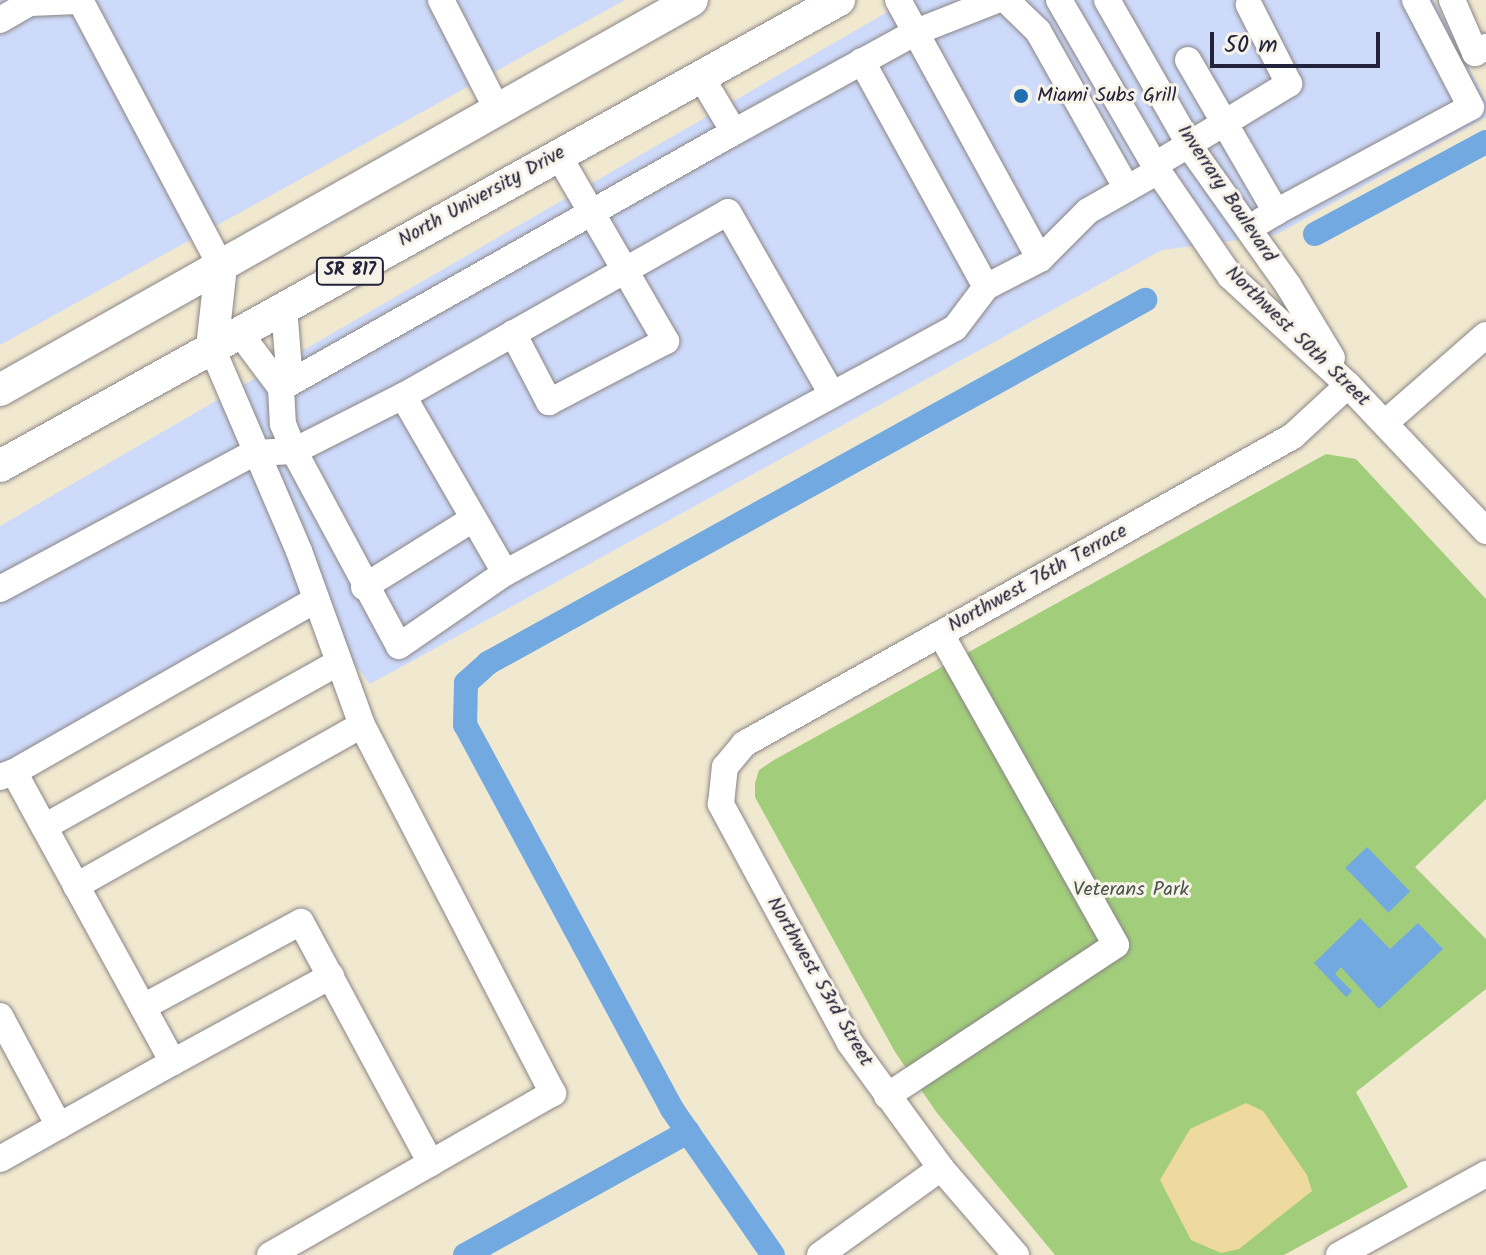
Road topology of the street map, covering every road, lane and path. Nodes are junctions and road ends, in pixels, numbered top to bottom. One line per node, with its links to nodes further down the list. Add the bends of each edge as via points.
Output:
1 (79, 0): 13 (street, via 30,3); 31 (street)
2 (441, 0): 20 (street)
3 (692, 0): 20 (main road)
4 (839, 0): 19 (main road, North University Drive / SR 817)
5 (898, 0): 14 (street)
6 (997, 0): 14 (street)
7 (1006, 0): 26 (street, via 1038,31)
8 (1059, 0): 25 (street, Northwest 50th Street)
9 (1107, 0): 23 (street, Inverrary Boulevard)
10 (1415, 0): 18 (street)
11 (1452, 0): 15 (street)
12 (1251, 2): 21 (street, via 1289,84)
13 (0, 20)
14 (916, 32): 17 (street); 30 (street)
15 (1481, 50): 18 (street)
16 (1188, 60): 21 (street)
17 (862, 61): 22 (street); 33 (street)
18 (1450, 67): 27 (street, via 1471,107)
19 (700, 75): 22 (street); 24 (main road, North University Drive / SR 817)
20 (498, 111): 31 (main road)
21 (1224, 123): 23 (street); 27 (street)
22 (734, 132): 28 (street)
23 (1189, 144): 25 (street); 29 (street, Inverrary Boulevard)
24 (558, 155): 28 (street); 34 (main road, North University Drive / SR 817)
25 (1156, 168): 26 (street); 39 (street, Northwest 50th Street, via 1230,276)
26 (1127, 189): 30 (street, via 1088,211)
27 (1276, 212): 29 (street)
28 (591, 213): 32 (street); 38 (street)
29 (1248, 228): 39 (street, Inverrary Boulevard)
30 (1040, 259): 33 (street)
31 (221, 266): 37 (main road); 40 (main road)
32 (625, 269): 35 (street); 35 (street, via 666,341 549,402); 41 (street, via 728,212)
33 (986, 287): 41 (street, via 955,328)
34 (284, 307): 37 (main road, North University Drive / SR 817); 38 (street)
35 (513, 333): 42 (street)
36 (1486, 335): 43 (street)
37 (226, 340): 38 (street); 45 (street); 46 (main road, North University Drive / SR 817)
38 (286, 385): 44 (street, via 283,424)
39 (1348, 385): 43 (street, Northwest 50th Street); 53 (street, Northwest 76th Terrace, via 1293,436)
40 (0, 390)
41 (832, 394): 49 (street)
42 (403, 396): 44 (street); 47 (street)
43 (1385, 423): 48 (street, Northwest 50th Street)
44 (294, 451): 45 (street); 50 (street)
45 (254, 453): 51 (street); 52 (street)
46 (0, 466)
47 (473, 519): 49 (street); 50 (street)
48 (1486, 531)
49 (505, 573): 50 (street, via 399,646)
50 (364, 587)
51 (0, 589)
52 (316, 600): 54 (street); 57 (street)
53 (941, 634): 56 (street, Northwest 76th Terrace, via 744,744); 64 (street, via 1116,945)
54 (339, 662): 55 (street); 58 (street)
55 (362, 725): 59 (street); 67 (street, via 553,1093)
56 (725, 767): 64 (street, Northwest 53rd Street, via 721,804 850,1043)
57 (7, 774): 58 (street)
58 (44, 827): 59 (street)
59 (76, 886): 61 (street)
60 (331, 976): 61 (street, via 301,922); 63 (street); 67 (street)
61 (143, 1007): 63 (street)
62 (0, 1016): 65 (street)
63 (173, 1062): 65 (street)
64 (887, 1096): 68 (street, Northwest 53rd Street)
65 (59, 1126): 66 (street)
66 (0, 1159)
67 (431, 1163): 70 (street)
68 (941, 1168): 71 (street); 72 (street, Northwest 53rd Street)
69 (1486, 1174): 73 (street)
70 (270, 1255)
71 (820, 1255)
72 (1016, 1255)
73 (1339, 1255)

